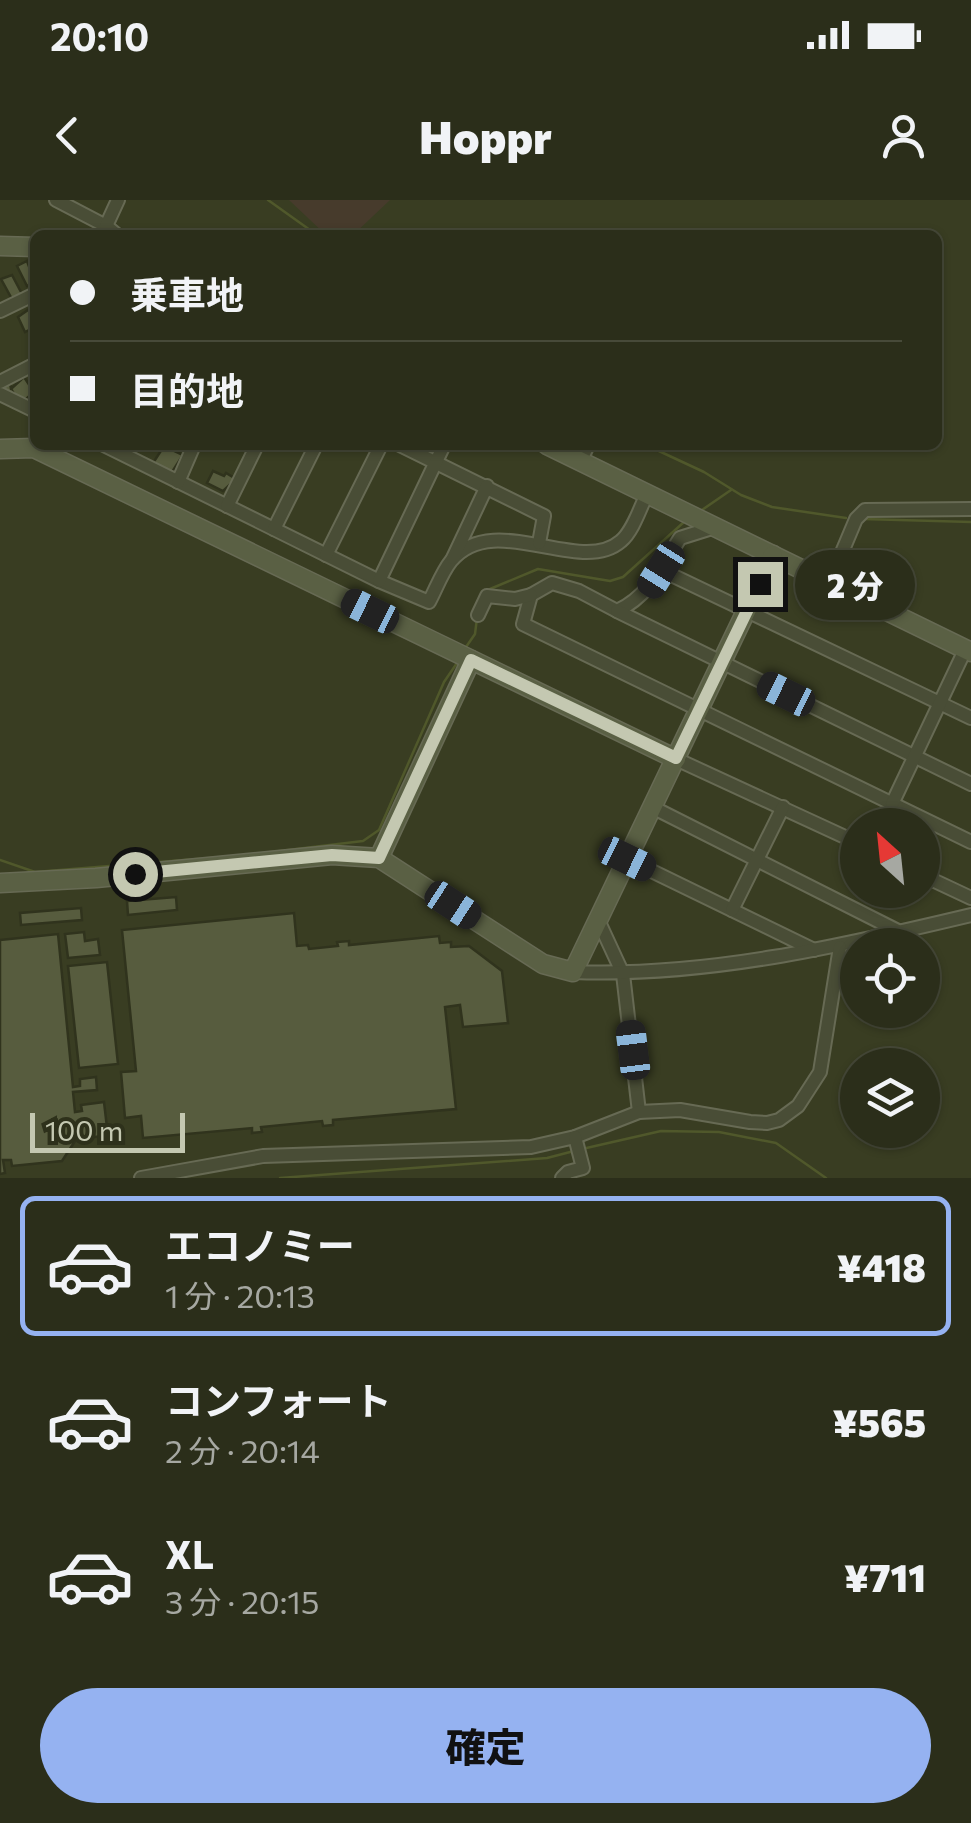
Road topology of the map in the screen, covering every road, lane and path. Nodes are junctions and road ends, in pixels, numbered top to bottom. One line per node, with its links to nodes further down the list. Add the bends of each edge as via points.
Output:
1 (56, 200): 3 (street)
2 (118, 200): 3 (street)
3 (112, 230)
4 (0, 246): 5 (street)
5 (30, 247)
6 (30, 296): 7 (street)
7 (0, 311)
8 (30, 367): 9 (street)
9 (0, 382)
10 (0, 394): 11 (street)
11 (30, 409)
12 (30, 448): 13 (street)
13 (0, 449)
14 (38, 450): 43 (street)
15 (114, 450): 24 (street)
16 (192, 450): 24 (street)
17 (254, 450): 27 (street)
18 (314, 450): 30 (street)
19 (378, 450): 32 (street)
20 (411, 450): 23 (street)
21 (442, 450): 23 (street)
22 (584, 453): 26 (street)
23 (436, 462): 25 (street); 36 (street)
24 (178, 482): 27 (street)
25 (487, 486): 31 (street, via 544,516); 34 (street)
26 (647, 494): 29 (street); 31 (street, via 624,540 607,550)
27 (226, 506): 30 (street)
28 (971, 508): 37 (street, via 865,510)
29 (716, 527): 33 (street); 35 (street, via 680,538)
30 (274, 529): 32 (street)
31 (538, 544): 34 (street, via 474,544)
32 (326, 555): 36 (street)
33 (773, 555): 37 (street); 40 (street)
34 (452, 560): 36 (street, via 430,602)
35 (661, 570): 39 (street, via 649,589); 40 (street)
36 (380, 581)
37 (829, 583): 42 (street)
38 (531, 595): 39 (street, via 552,582); 41 (street, via 487,596); 46 (street, via 523,624)
39 (617, 611): 44 (street)
40 (746, 612): 44 (street); 45 (street)
41 (478, 615)
42 (968, 651): 45 (street)
43 (471, 660): 49 (street); 56 (street)
44 (722, 663): 46 (street); 48 (street)
45 (941, 703): 47 (street); 48 (street)
46 (698, 712): 49 (street); 51 (street)
47 (971, 718)
48 (915, 757): 50 (street); 51 (street)
49 (676, 758): 52 (street); 53 (street)
50 (971, 784)
51 (892, 804): 55 (street)
52 (783, 807): 54 (street); 58 (street)
53 (652, 808): 57 (street); 58 (street)
54 (840, 835)
55 (971, 842)
56 (379, 858): 59 (street, via 332,855); 69 (street, via 543,964)
57 (627, 859): 62 (street); 64 (street)
58 (757, 860): 62 (street); 65 (street)
59 (0, 883)
60 (940, 883): 61 (street)
61 (971, 898)
62 (732, 910): 68 (street)
63 (971, 915): 66 (street)
64 (598, 920): 69 (street); 70 (street)
65 (892, 928)
66 (917, 928)
67 (840, 946): 68 (street); 71 (street, via 820,1072 798,1106 767,1124 680,1110)
68 (816, 951): 70 (street)
69 (573, 972): 70 (street)
70 (623, 974): 71 (street)
71 (639, 1112): 72 (street)
72 (575, 1137): 73 (street, via 532,1146 263,1156); 74 (street, via 583,1168)
73 (141, 1178)
74 (562, 1178)

